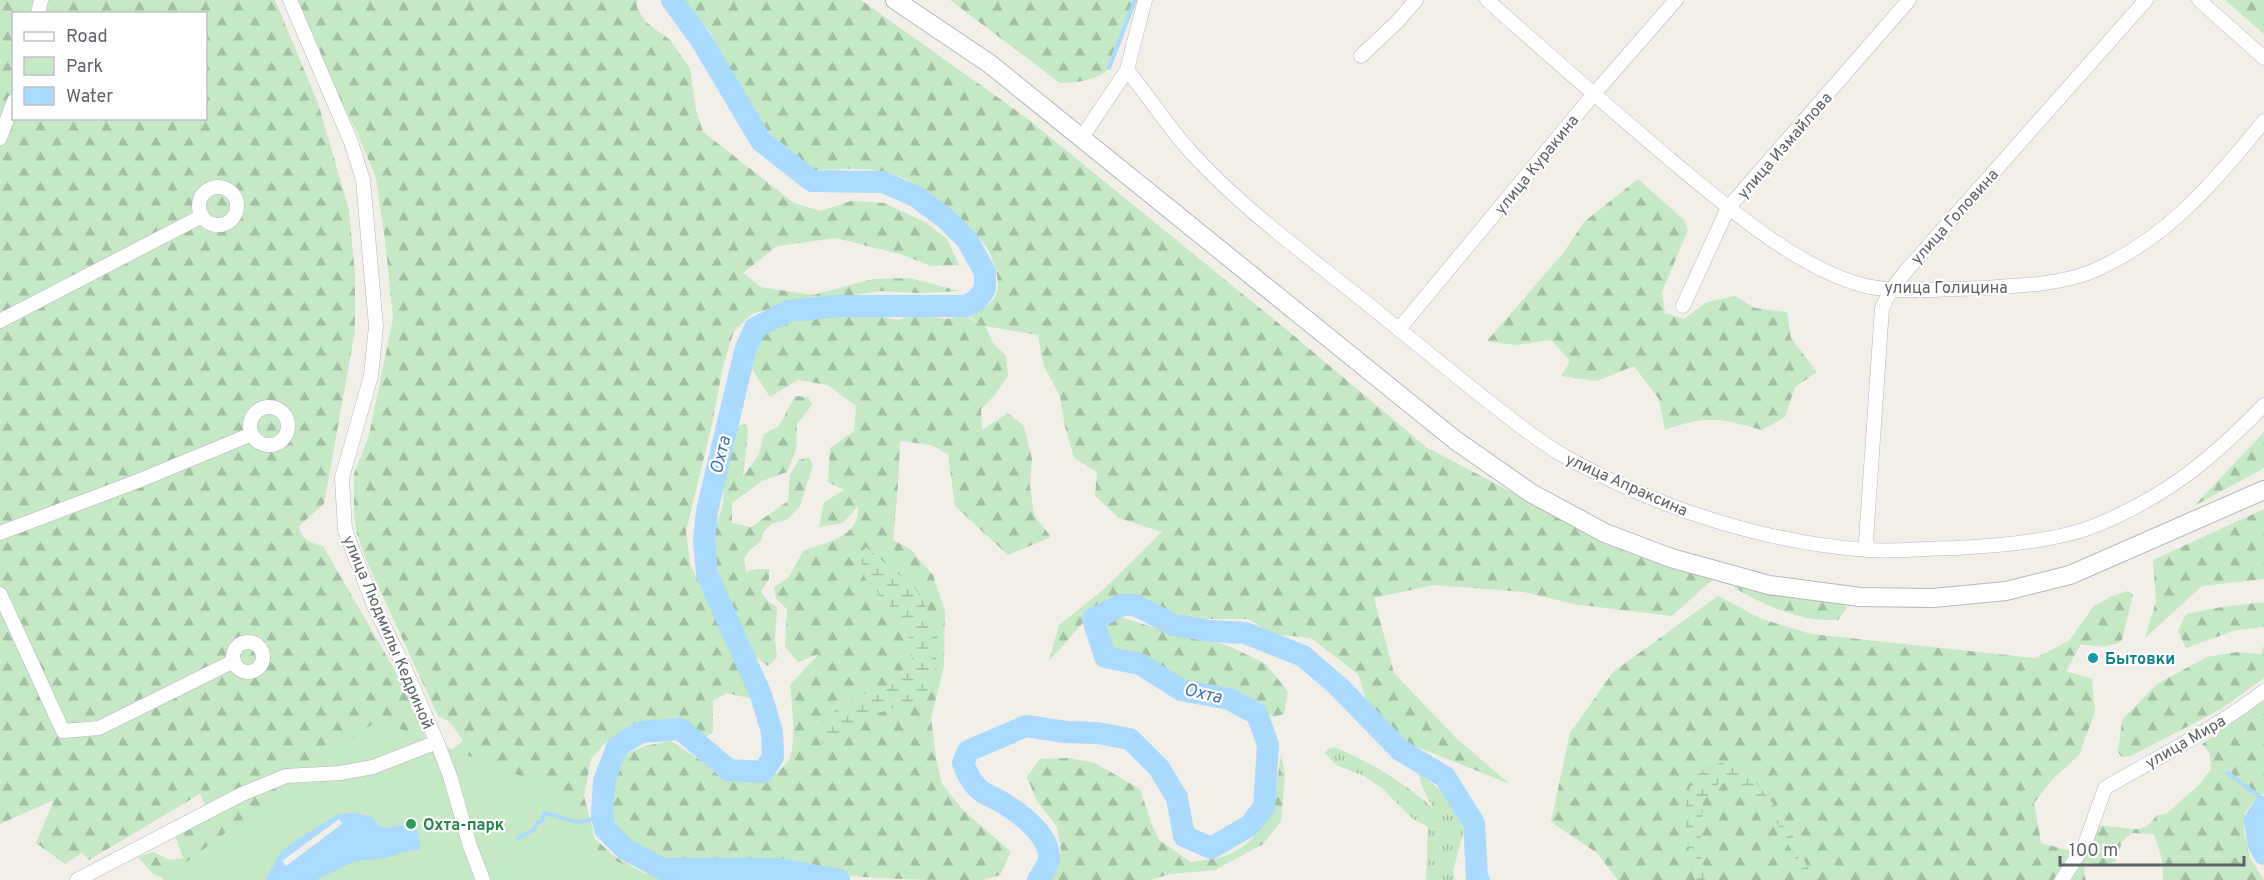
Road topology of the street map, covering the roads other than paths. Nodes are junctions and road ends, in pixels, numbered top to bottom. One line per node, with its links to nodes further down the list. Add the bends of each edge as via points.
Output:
1 (290, 0): 32 (street, улица Людмилы Кедриной, via 351,142 363,180 376,326 371,376 342,478 345,530 375,608)
2 (895, 0): 16 (street, via 990,64)
3 (1145, 0): 12 (street)
4 (1416, 0): 10 (street)
5 (1487, 0): 13 (street, улица Голицина)
6 (1676, 0): 13 (street, улица Куракина)
7 (1909, 0): 18 (street, улица Измайлова)
8 (2146, 0): 20 (street, улица Головина)
9 (2199, 0): 11 (street)
10 (1361, 56)
11 (2264, 58)
12 (1127, 70): 16 (street); 23 (street, улица Апраксина, via 1189,149 1238,198)
13 (1593, 94): 18 (street, улица Голицина); 23 (street, улица Куракина)
14 (12, 106): 17 (street)
15 (2264, 121): 20 (street, улица Голицина, via 2204,192 2142,246 2086,273 2030,286)
16 (1082, 137): 26 (street, via 1455,440 1540,498 1605,533 1671,558 1769,585 1860,597 1933,598 2006,591 2070,575)
17 (0, 138)
18 (1728, 208): 20 (street, улица Голицина, via 1809,263 1856,284); 21 (street, улица Измайлова)
19 (202, 216): 22 (street)
20 (1891, 290): 28 (street, улица Головина, via 1882,308 1866,541)
21 (1683, 306)
22 (0, 321)
23 (1399, 329): 28 (street, улица Апраксина, via 1518,425 1564,456 1610,479 1679,510 1742,528)
24 (2264, 405): 28 (street, улица Апраксина, via 2187,476 2142,504 2086,529 2024,543)
25 (252, 434): 27 (street)
26 (2264, 490)
27 (0, 533)
28 (1869, 550)
29 (0, 594): 30 (street, via 63,731 99,729)
30 (234, 661)
31 (2264, 691): 35 (street, улица Мира, via 2105,788 2085,844)
32 (437, 742): 33 (street, via 373,767 286,776 242,794); 34 (street, улица Людмилы Кедриной)
33 (77, 880)
34 (483, 880)
35 (2062, 880)

